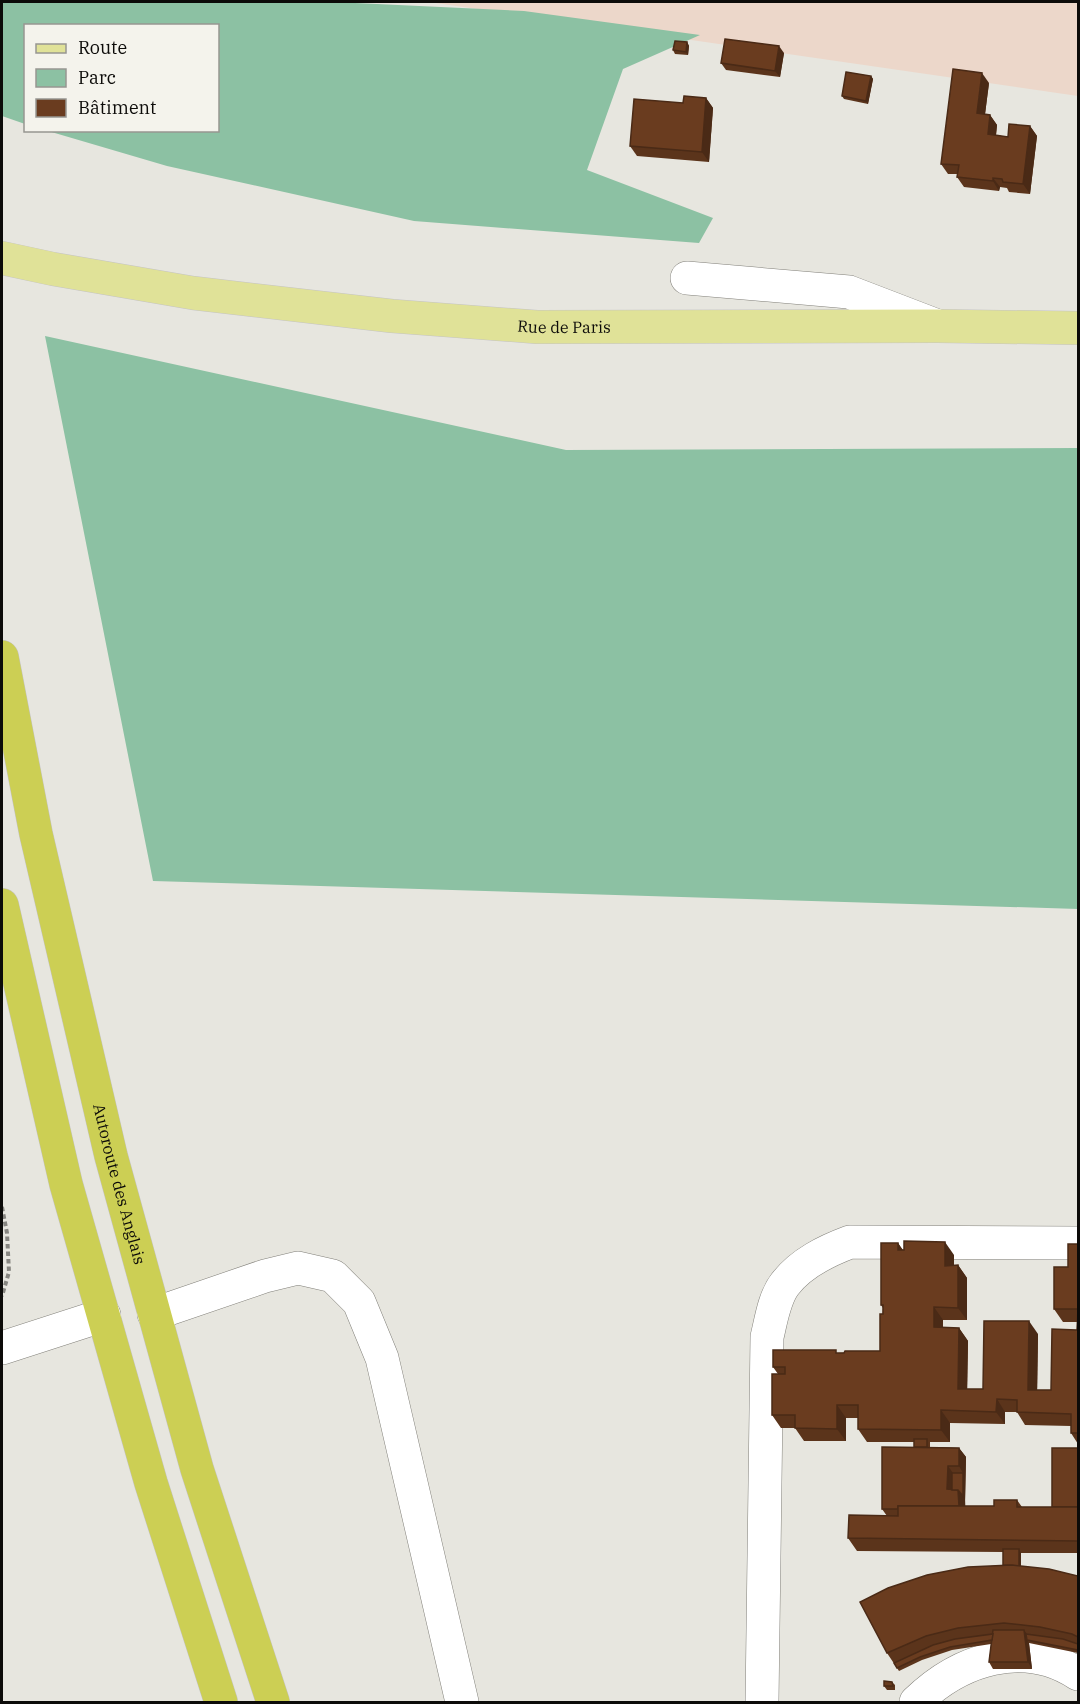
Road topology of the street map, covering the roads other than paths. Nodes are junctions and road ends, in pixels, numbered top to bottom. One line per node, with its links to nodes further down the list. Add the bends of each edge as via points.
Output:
1 (2, 258): 3 (main road, Rue de Paris, via 205,294 392,316 537,327)
2 (687, 278): 3 (street, via 849,292)
3 (937, 326): 4 (main road, Rue de Paris)
4 (1078, 328)
5 (2, 657): 8 (highway, Autoroute des Anglais, via 38,846 111,1156)
6 (2, 905): 9 (highway, via 66,1184)
7 (1078, 1243): 15 (street, via 850,1242 824,1252 784,1285 767,1337)
8 (154, 1314): 13 (highway, Autoroute des Anglais, via 197,1469); 14 (street, via 298,1268 333,1276 359,1302 382,1358)
9 (104, 1315): 10 (street); 12 (highway, via 151,1483)
10 (2, 1348)
11 (1078, 1674): 16 (street, via 1042,1658 1001,1656 964,1668)
12 (222, 1702)
13 (273, 1702)
14 (462, 1702)
15 (762, 1702)
16 (916, 1702)

